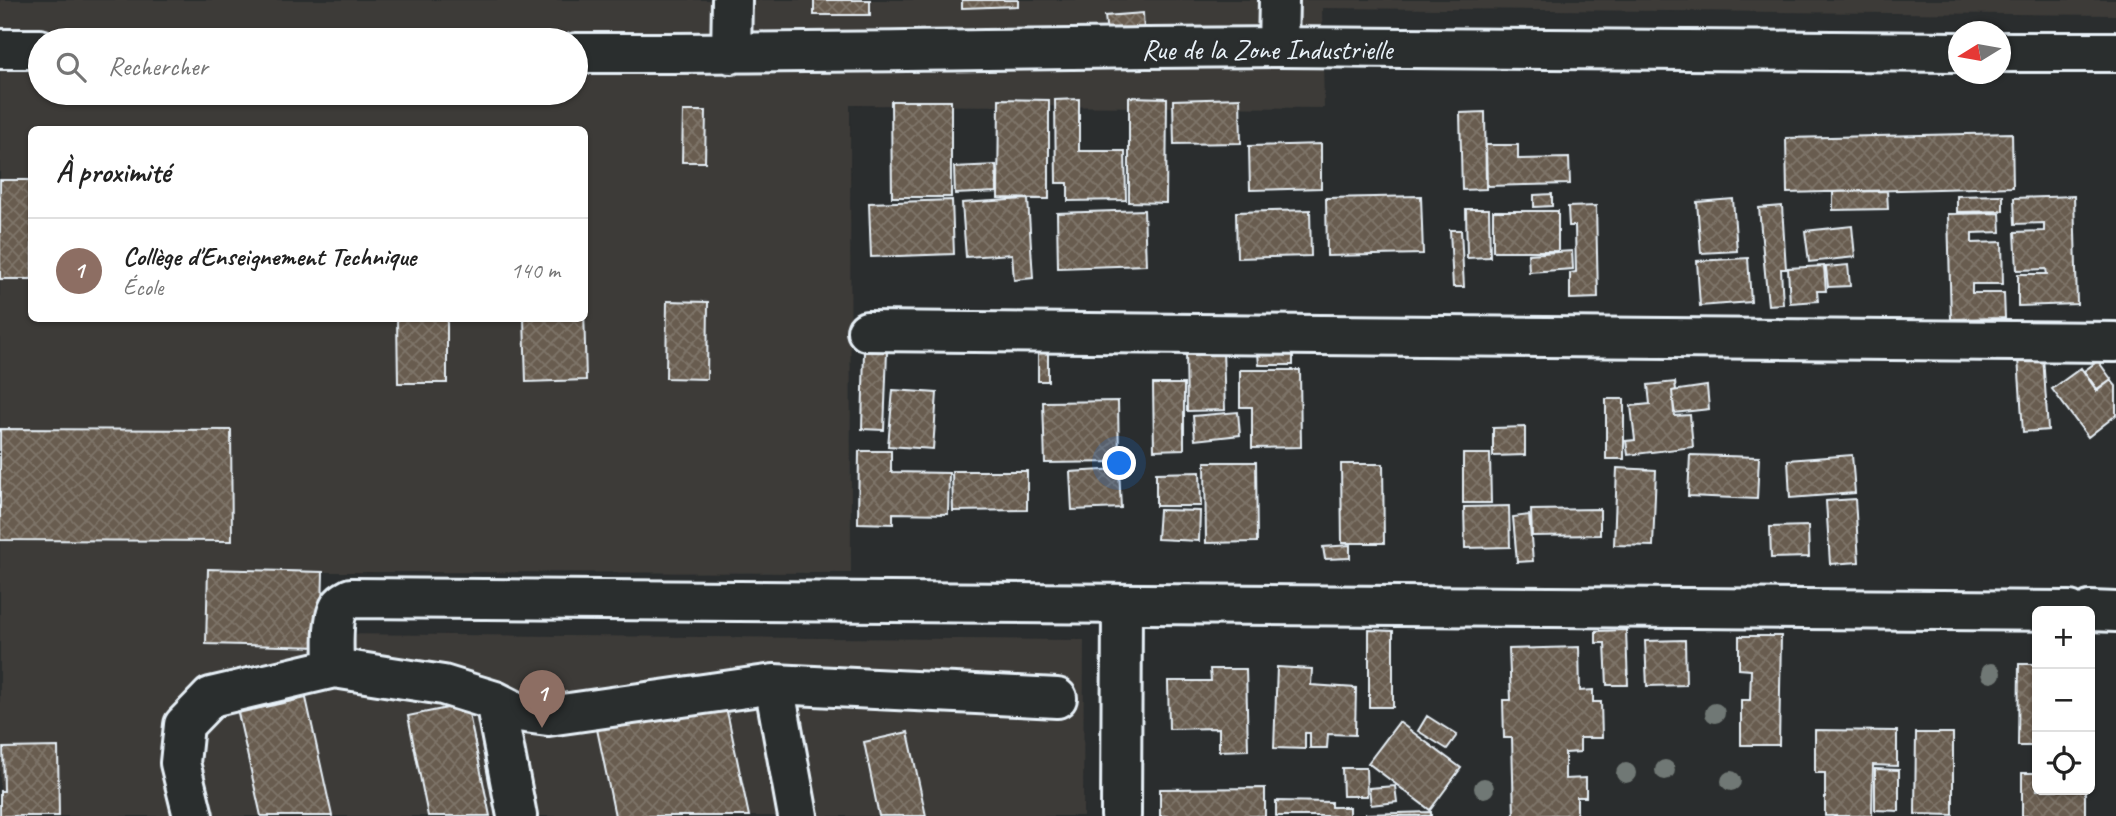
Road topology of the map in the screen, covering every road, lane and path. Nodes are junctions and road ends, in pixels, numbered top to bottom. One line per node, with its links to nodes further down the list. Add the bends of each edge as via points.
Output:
1 (732, 0): 10 (street)
2 (1279, 0): 3 (street)
3 (1278, 47): 6 (street, Rue de la Zone Industrielle); 10 (street, Rue de la Zone Industrielle)
4 (0, 49): 5 (street)
5 (28, 50)
6 (1948, 52)
7 (2011, 52): 8 (street)
8 (2116, 52)
9 (588, 53): 10 (street, Rue de la Zone Industrielle)
10 (732, 54)
11 (867, 331): 12 (street)
12 (2116, 342)
13 (1122, 605): 14 (street); 17 (street, via 351,598 341,604 337,614); 24 (street)
14 (2032, 611)
15 (2095, 611): 16 (street)
16 (2116, 612)
17 (334, 668): 20 (street, via 443,685); 21 (street, via 211,697 184,725 180,763)
18 (774, 684): 19 (street); 20 (street, via 548,716 517,712); 23 (street)
19 (1056, 698)
20 (495, 701): 22 (street)
21 (193, 816)
22 (517, 816)
23 (798, 816)
24 (1121, 816)

